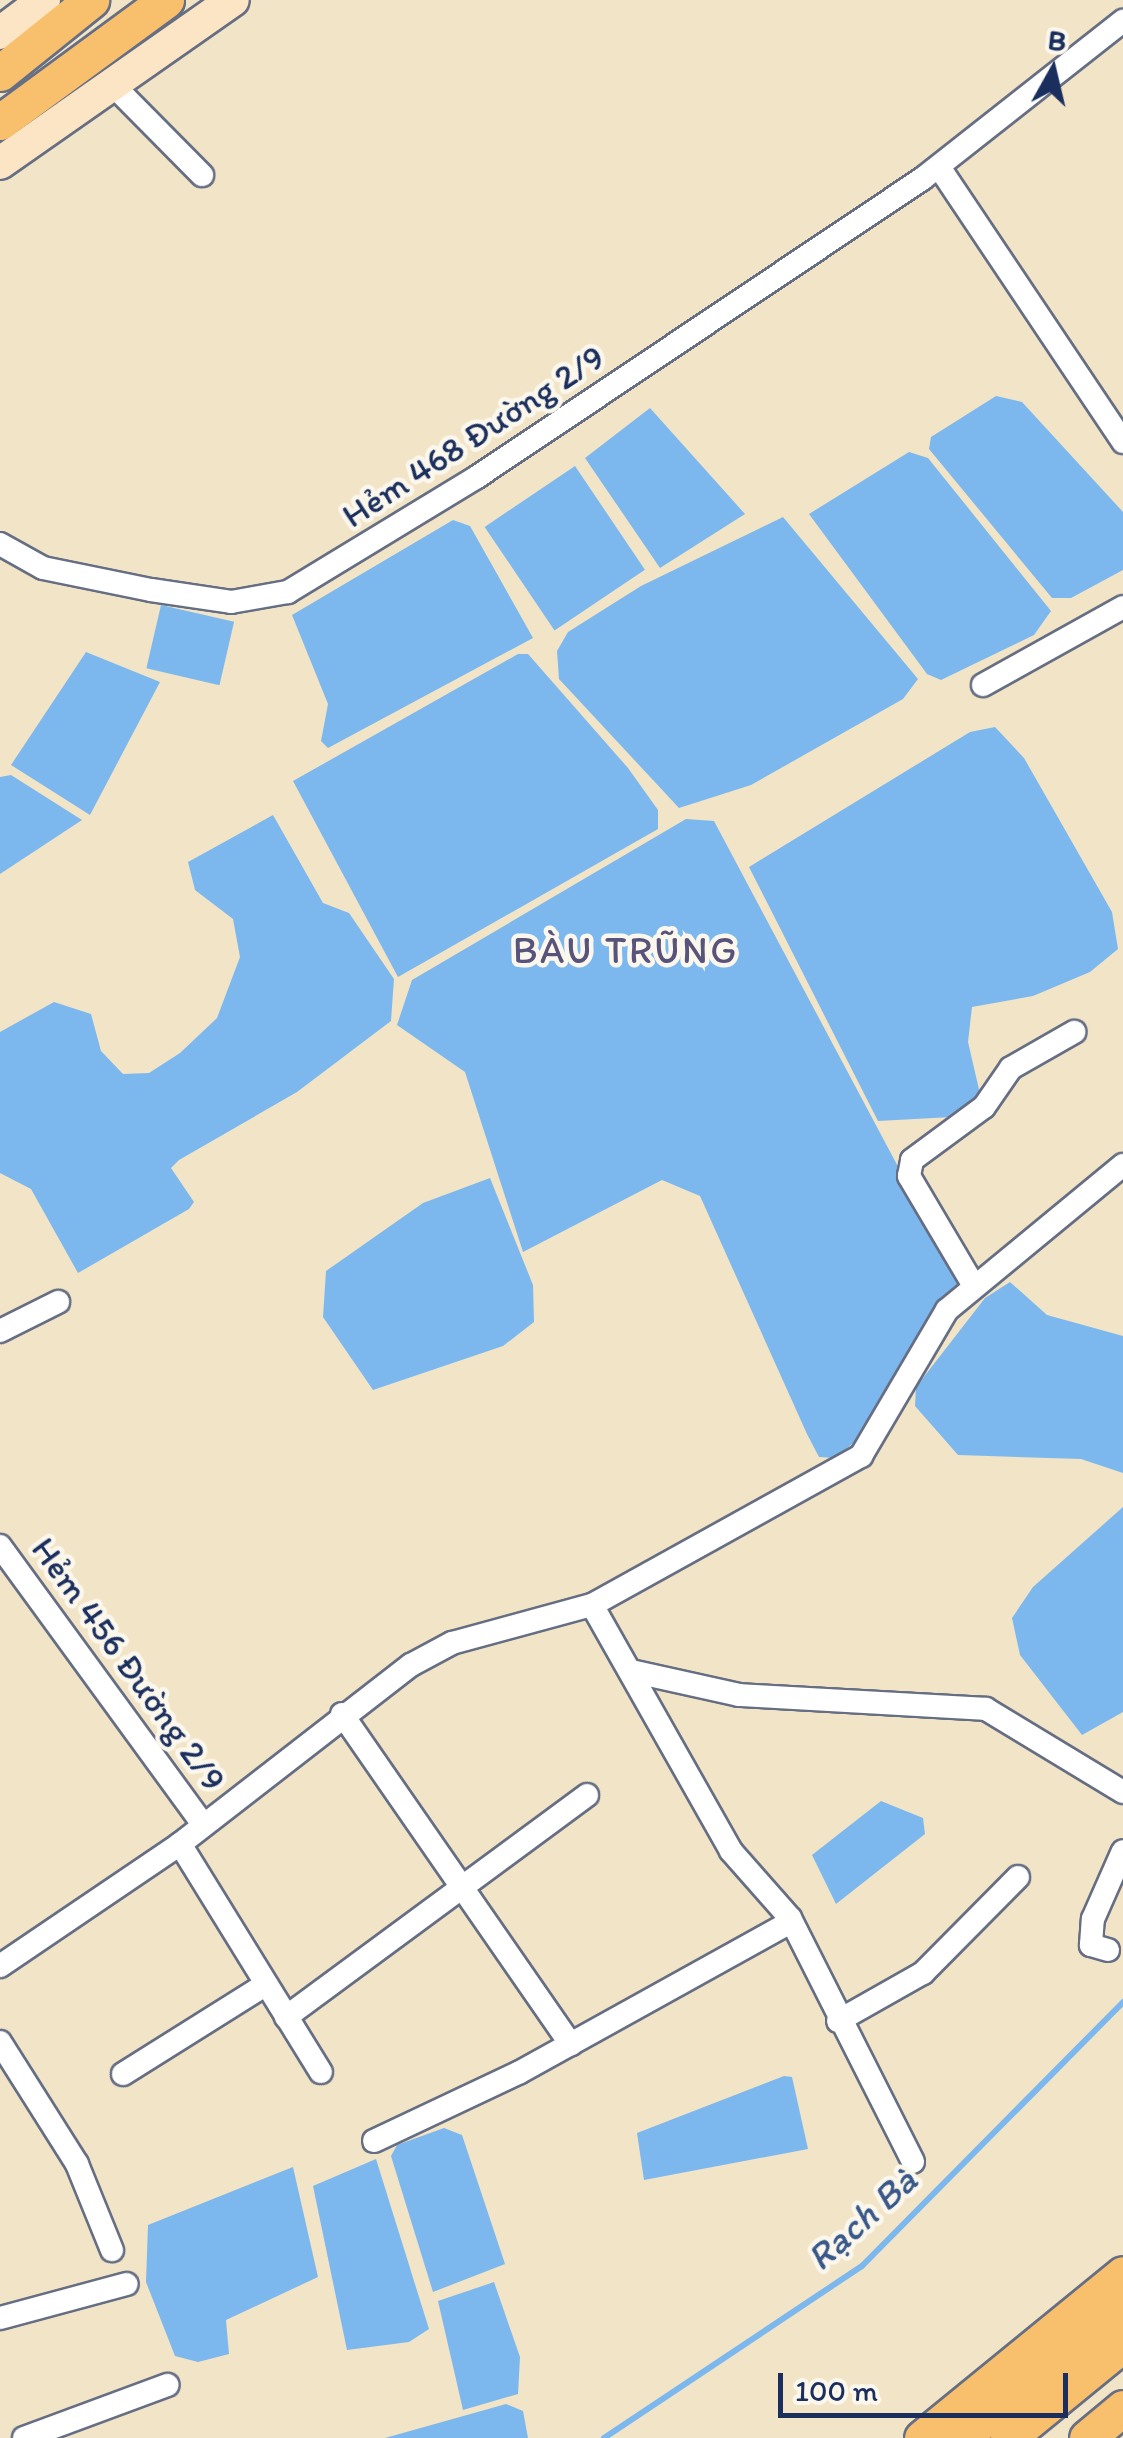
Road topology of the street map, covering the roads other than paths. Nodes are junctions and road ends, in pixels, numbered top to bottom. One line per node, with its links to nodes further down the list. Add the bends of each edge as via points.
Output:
1 (44, 0): 6 (main road)
2 (91, 0): 7 (main road)
3 (166, 0): 9 (main road)
4 (233, 0): 8 (main road)
5 (1121, 27): 11 (street, Hẻm 468 Đường 2/9)
6 (0, 32)
7 (0, 73)
8 (110, 82): 10 (main road); 12 (street)
9 (0, 122)
10 (0, 162)
11 (940, 167): 13 (street); 14 (street, Hẻm 468 Đường 2/9, via 493,467 288,592 231,602 151,590 42,568)
12 (202, 176)
13 (1123, 442)
14 (0, 544)
15 (1123, 607): 16 (street)
16 (982, 685)
17 (1074, 1032): 19 (street, via 1011,1068 984,1107 912,1160 910,1176)
18 (1123, 1165): 19 (street)
19 (974, 1286): 23 (street, via 947,1310 862,1456)
20 (58, 1302): 21 (street)
21 (0, 1331)
22 (0, 1546): 28 (street, Hẻm 456 Đường 2/9)
23 (592, 1605): 24 (street); 25 (street, via 452,1643)
24 (631, 1671): 26 (street, via 739,1695 986,1709); 33 (street, via 731,1851)
25 (342, 1714): 28 (street); 32 (street)
26 (1123, 1792)
27 (588, 1794): 32 (street)
28 (202, 1823): 29 (street)
29 (180, 1844): 35 (street); 36 (street)
30 (1123, 1852): 34 (street, via 1093,1919 1091,1945)
31 (1018, 1877): 38 (street, via 923,1973)
32 (466, 1890): 37 (street); 40 (street)
33 (792, 1922): 38 (street); 40 (street)
34 (1108, 1950)
35 (0, 1966)
36 (265, 1985): 37 (street); 42 (street)
37 (286, 2017): 41 (street)
38 (838, 2021): 44 (street)
39 (0, 2042): 45 (street, via 77,2164)
40 (571, 2045): 43 (street)
41 (322, 2072)
42 (123, 2074)
43 (374, 2141)
44 (913, 2162)
45 (112, 2250)
46 (1123, 2274): 54 (main road)
47 (128, 2284): 49 (street)
48 (1123, 2306): 55 (main road)
49 (0, 2318)
50 (1123, 2344): 56 (main road)
51 (167, 2385): 53 (street)
52 (1123, 2408): 57 (main road)
53 (24, 2438)
54 (922, 2438)
55 (962, 2438)
56 (1008, 2438)
57 (1086, 2438)

